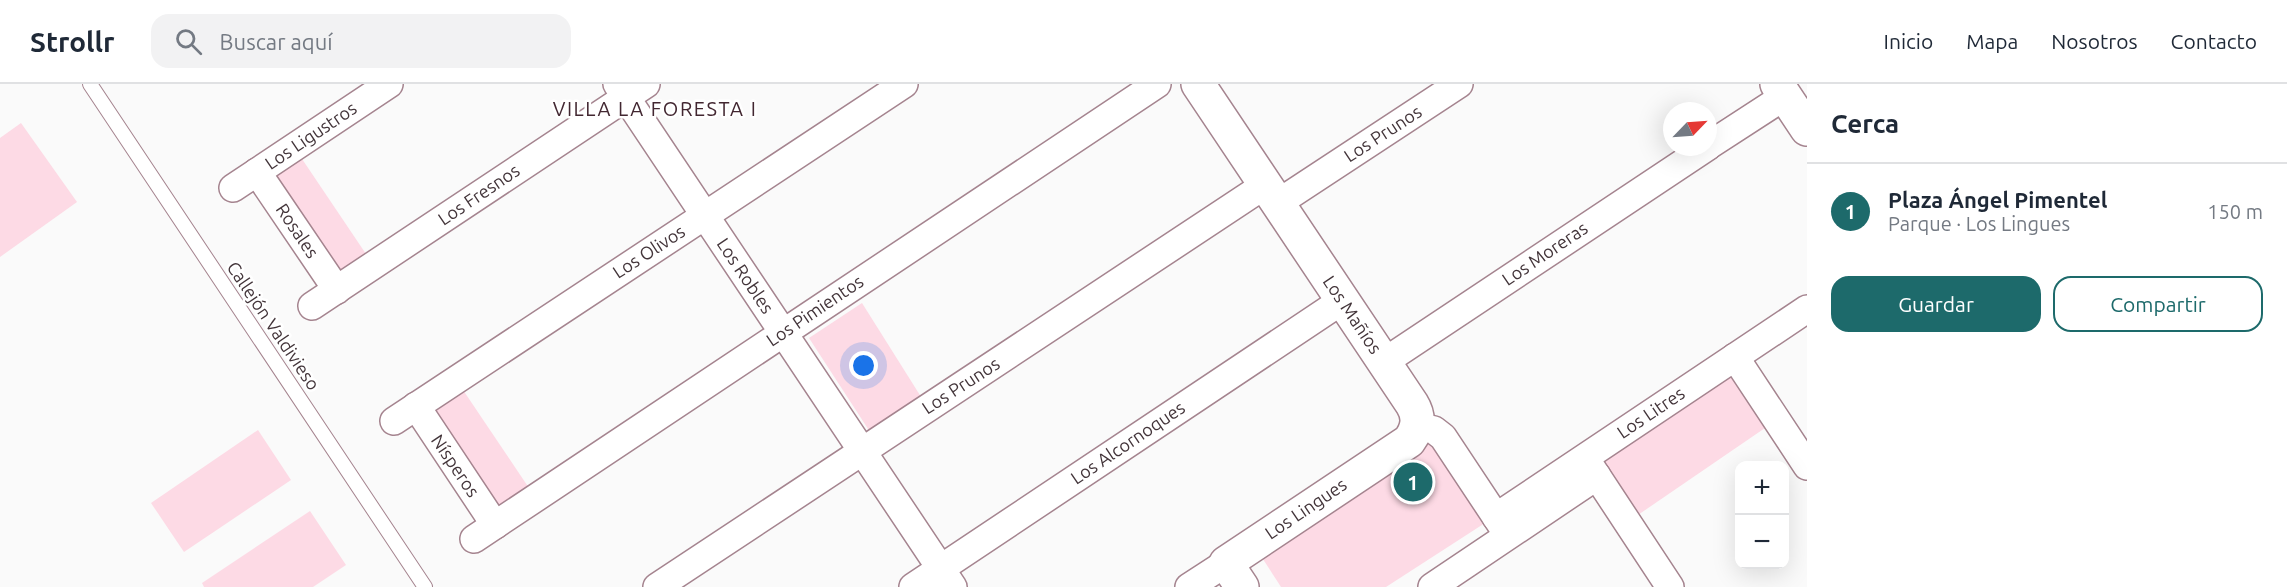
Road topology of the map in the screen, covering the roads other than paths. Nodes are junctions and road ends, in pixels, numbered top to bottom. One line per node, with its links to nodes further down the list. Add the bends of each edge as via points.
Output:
1 (90, 84): 34 (lane, Callejón Valdivieso)
2 (389, 84): 12 (street, Los Ligustros)
3 (904, 84): 15 (street, Los Olivos)
4 (1157, 84): 20 (street, Los Pimientos)
5 (1198, 84): 14 (street, Los Mañíos)
6 (1459, 84): 14 (street, Los Prunos)
7 (630, 88): 15 (street, Los Robles); 16 (street, Los Fresnos)
8 (1781, 90): 9 (street); 10 (street, Los Moreras)
9 (1807, 129)
10 (1717, 140)
11 (1694, 156): 22 (street, Los Moreras)
12 (257, 172): 13 (street, Los Ligustros); 16 (street, Rosales)
13 (233, 188)
14 (1272, 194): 17 (street, Los Mañíos); 26 (street, Los Prunos)
15 (705, 215): 20 (street, Los Robles); 23 (street, Los Olivos)
16 (337, 290): 18 (street, Los Fresnos)
17 (1343, 300): 22 (street, Los Mañíos); 32 (street, Los Alcornoques)
18 (312, 306)
19 (1807, 309): 21 (street, Los Litres)
20 (783, 333): 26 (street, Los Robles); 30 (street, Los Pimientos)
21 (1735, 357): 27 (street); 28 (street, Los Litres)
22 (1383, 362): 25 (street, Los Mañíos, via 1416,410)
23 (416, 406): 24 (street, Los Olivos); 30 (street, Nísperos)
24 (394, 421)
25 (1417, 426): 29 (street, via 1443,436); 31 (street, Los Lingues, via 1409,441)
26 (862, 451): 32 (street, Los Robles); 35 (street, Los Prunos)
27 (1807, 466)
28 (1591, 467): 29 (street, Los Litres); 38 (street)
29 (1502, 526): 33 (street, Los Litres)
30 (485, 532)
31 (1234, 575): 37 (street, Los Lingues)
32 (947, 578): 36 (street, Los Alcornoques)
33 (1443, 584)
34 (425, 587)
35 (657, 587)
36 (913, 587)
37 (1189, 587)
38 (1670, 587)

